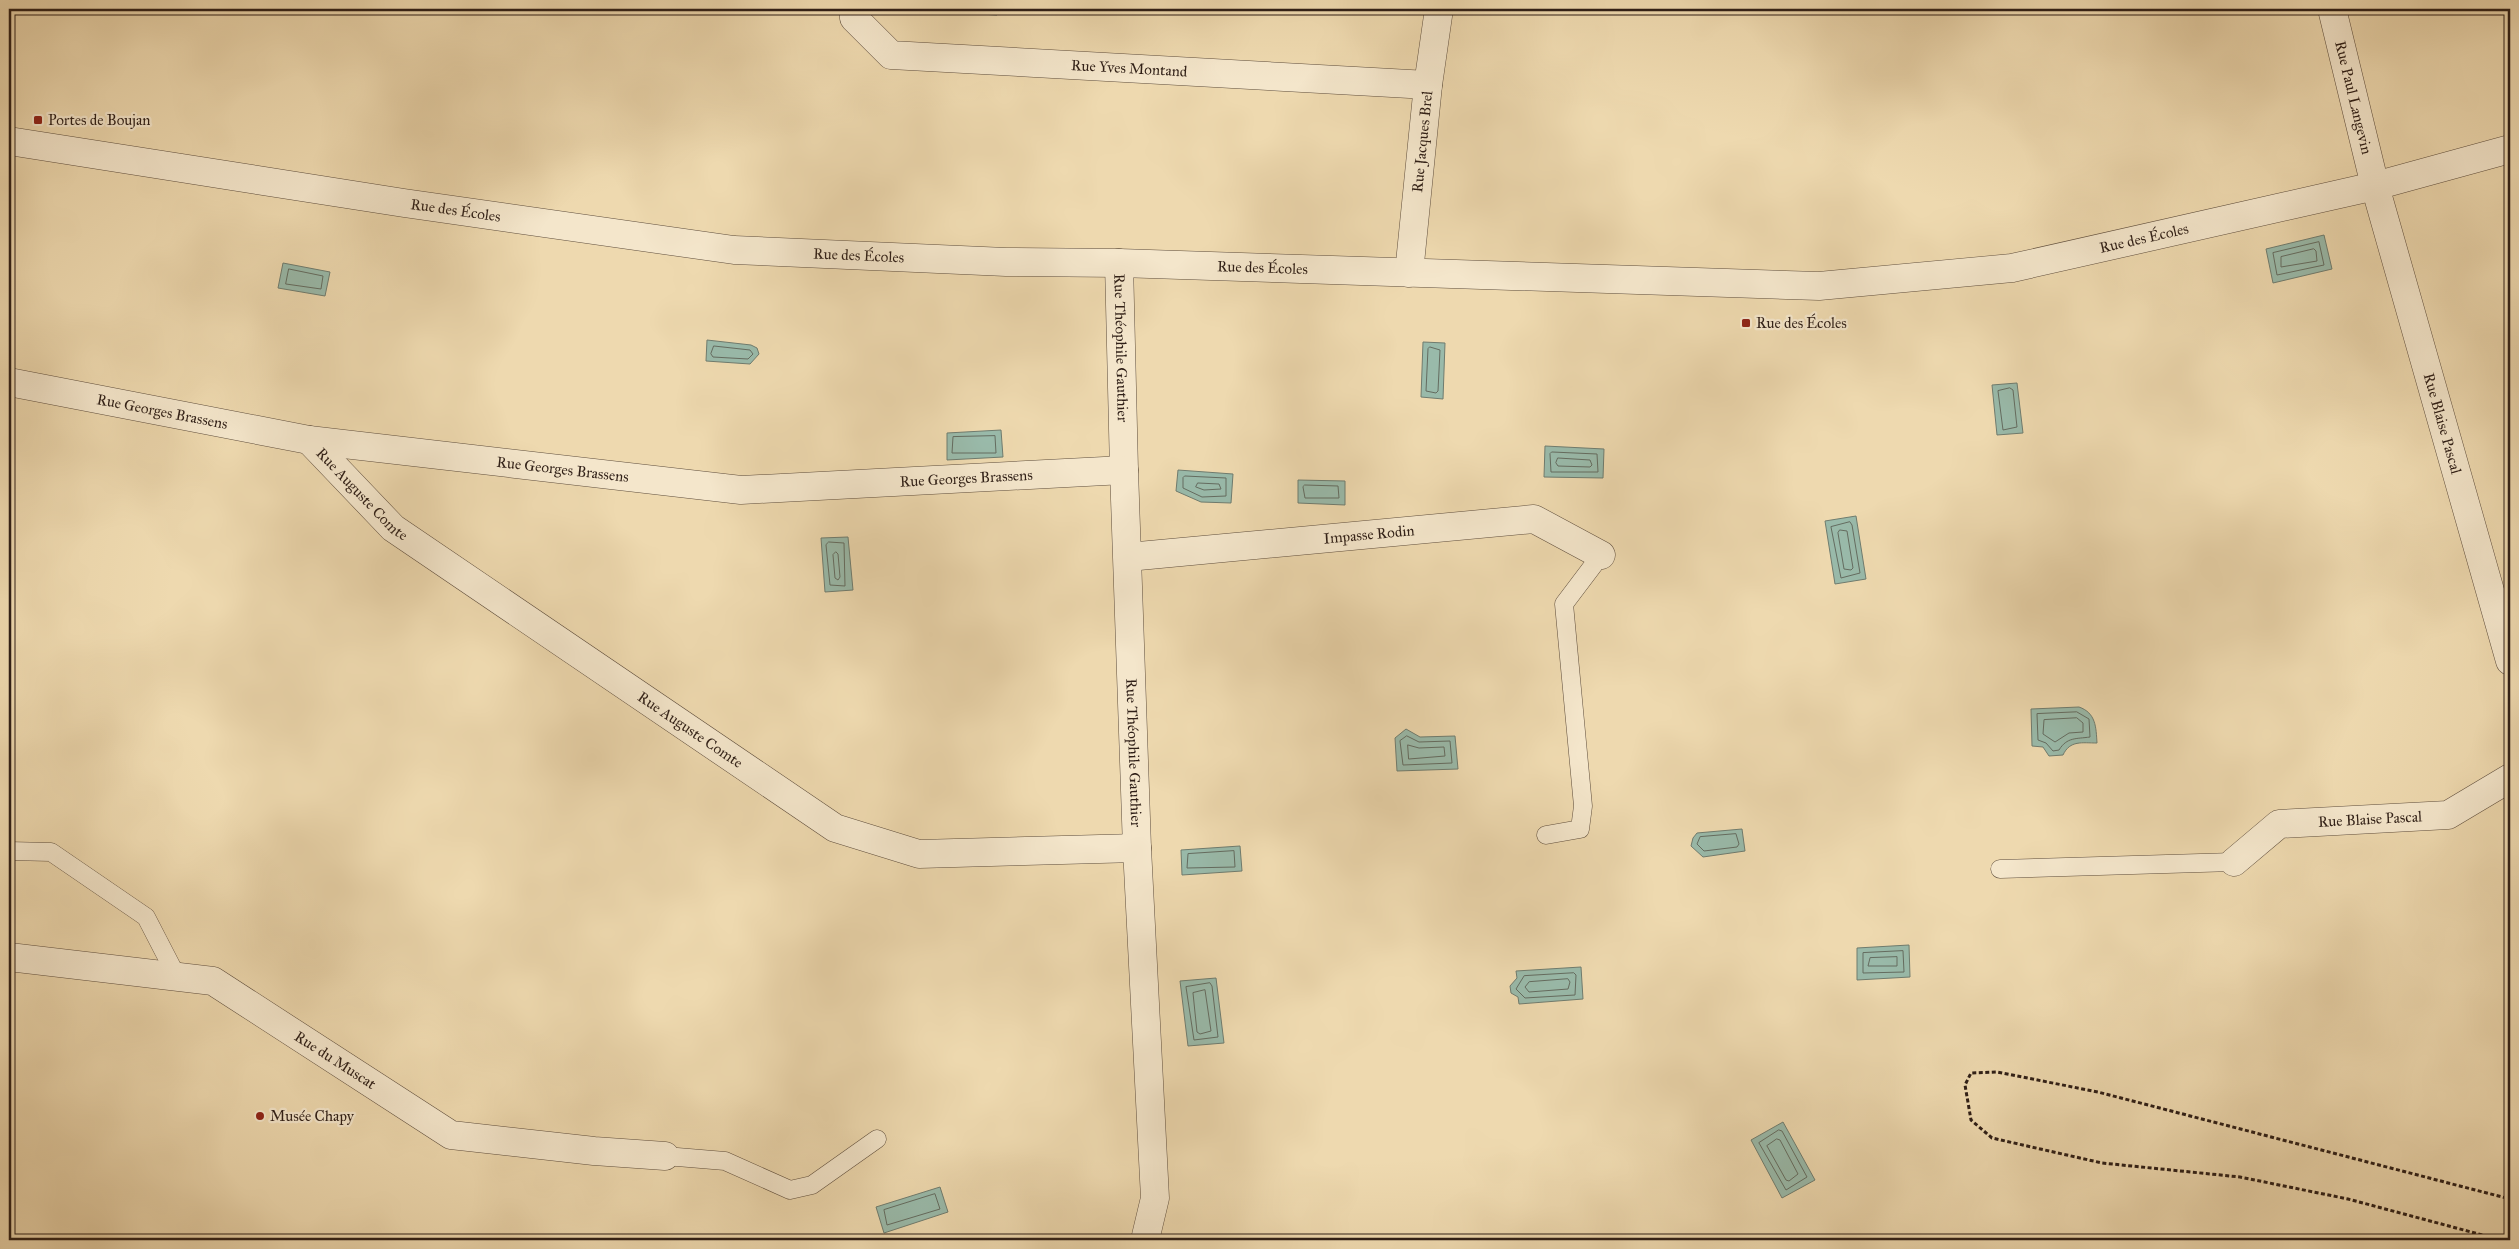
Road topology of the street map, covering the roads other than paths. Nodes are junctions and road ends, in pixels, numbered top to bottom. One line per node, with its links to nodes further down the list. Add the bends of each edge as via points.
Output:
1 (854, 9): 4 (street, Rue Yves Montand, via 854,18 891,55)
2 (1439, 9): 4 (street, Rue Jacques Brel)
3 (2332, 9): 7 (street, Rue Paul Langevin)
4 (1428, 85): 9 (street, Rue Jacques Brel)
5 (9, 141): 8 (street, Rue des Écoles, via 404,203 734,250 1006,262)
6 (2510, 149): 7 (street, Rue des Écoles)
7 (2375, 186): 9 (street, Rue des Écoles, via 2012,268 1819,286); 15 (street, Rue Blaise Pascal)
8 (1119, 263): 9 (street, Rue des Écoles); 12 (street, Rue Théophile Gauthier)
9 (1410, 273)
10 (9, 382): 11 (street, Rue Georges Brassens)
11 (310, 440): 12 (street, Rue Georges Brassens, via 741,490); 18 (street, Rue Auguste Comte, via 393,528 835,828 919,854)
12 (1124, 470): 14 (street, Rue Théophile Gauthier)
13 (1601, 555): 14 (street, Impasse Rodin, via 1534,519); 17 (lane, via 1564,604 1583,806 1580,829)
14 (1128, 556): 18 (street, Rue Théophile Gauthier)
15 (2510, 661)
16 (2510, 778): 20 (street, Rue Blaise Pascal, via 2448,815 2279,824)
17 (1546, 835)
18 (1137, 848): 26 (street, Rue Théophile Gauthier, via 1155,1198)
19 (9, 851): 23 (lane, via 51,852 146,917)
20 (2234, 862): 21 (lane)
21 (2000, 869)
22 (9, 957): 23 (street, Rue du Muscat)
23 (176, 975): 25 (street, Rue du Muscat, via 213,981 451,1135)
24 (877, 1139): 25 (lane, via 812,1185 790,1190 725,1161)
25 (665, 1156)
26 (1145, 1240)

